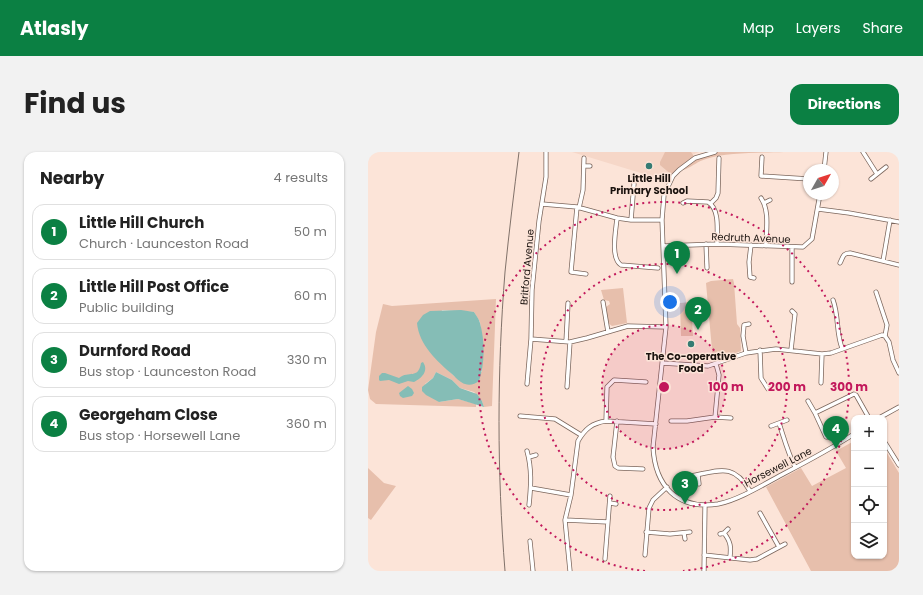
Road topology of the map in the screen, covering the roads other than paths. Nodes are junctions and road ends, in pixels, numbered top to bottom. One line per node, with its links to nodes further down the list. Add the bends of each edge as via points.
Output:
1 (546, 152): 22 (street, Britford Avenue)
2 (715, 152): 28 (street, via 695,158 673,176 664,195)
3 (826, 152): 8 (street)
4 (863, 152): 12 (street)
5 (762, 157): 14 (street, via 760,178)
6 (584, 158): 9 (street)
7 (719, 158): 20 (street, via 718,194)
8 (825, 164)
9 (584, 166): 10 (street); 23 (street, via 583,190)
10 (590, 166)
11 (886, 168): 12 (street)
12 (877, 174): 15 (street)
13 (632, 179): 27 (street, via 636,183)
14 (803, 179)
15 (871, 179)
16 (761, 198): 21 (street)
17 (770, 200): 21 (street)
18 (819, 200): 24 (street, Redruth Avenue)
19 (683, 203): 20 (street)
20 (711, 203): 32 (street, via 716,212)
21 (764, 203): 35 (street, via 767,213)
22 (542, 204): 23 (street); 58 (street, Britford Avenue, via 532,290)
23 (578, 207): 26 (street); 42 (street, via 571,272)
24 (818, 209): 29 (street); 36 (street, Redruth Avenue, via 812,239 803,247)
25 (899, 216): 30 (street)
26 (618, 218): 27 (street); 40 (street, via 615,240 617,263)
27 (630, 220): 28 (street)
28 (662, 220): 34 (street)
29 (890, 220): 30 (street); 37 (street)
30 (898, 221)
31 (706, 244): 32 (street, Redruth Avenue); 34 (street, Redruth Avenue); 41 (street)
32 (717, 244): 33 (street, Redruth Avenue)
33 (751, 245): 35 (street, Redruth Avenue); 43 (street, via 750,277)
34 (663, 246): 55 (street)
35 (766, 246): 36 (street, Redruth Avenue)
36 (792, 247): 44 (street)
37 (883, 261): 38 (street, via 846,253); 39 (street)
38 (840, 263)
39 (899, 265)
40 (658, 268)
41 (707, 268)
42 (586, 274)
43 (754, 278)
44 (792, 282)
45 (876, 292): 50 (street)
46 (833, 300): 60 (street)
47 (885, 301): 50 (street)
48 (568, 303): 52 (street)
49 (608, 303): 56 (street, via 603,303)
50 (880, 303): 57 (street, via 887,325)
51 (562, 308): 52 (street)
52 (567, 309): 59 (street)
53 (795, 313): 62 (street)
54 (749, 324): 63 (street, via 743,325)
55 (666, 327): 56 (street, via 628,326); 67 (street)
56 (608, 332): 59 (street)
57 (885, 336): 60 (street); 66 (street)
58 (531, 339): 59 (street); 73 (street, Britford Avenue)
59 (568, 342): 74 (street)
60 (842, 348): 64 (street)
61 (760, 350): 62 (street); 63 (street); 71 (street, via 761,378 767,387)
62 (791, 350): 64 (street)
63 (746, 353): 68 (street)
64 (822, 354): 72 (street)
65 (899, 358): 66 (street)
66 (893, 360): 69 (street)
67 (662, 363): 68 (street, via 701,366); 92 (street)
68 (716, 364): 84 (street, via 719,375)
69 (899, 373)
70 (646, 382): 87 (street, via 614,380 607,387)
71 (770, 383)
72 (820, 383)
73 (528, 384)
74 (567, 387)
75 (854, 389): 76 (street)
76 (854, 394): 79 (street); 80 (street)
77 (808, 401): 79 (street)
78 (899, 407): 81 (street)
79 (815, 413): 96 (street)
80 (867, 415)
81 (884, 415)
82 (520, 416): 94 (street, via 555,419)
83 (679, 416): 90 (street)
84 (715, 417): 85 (street); 90 (street)
85 (730, 418)
86 (787, 420): 91 (street)
87 (606, 421): 88 (street); 94 (street, via 591,425)
88 (617, 421): 92 (street); 103 (street, via 613,457 615,466)
89 (671, 421): 90 (street)
90 (679, 421)
91 (779, 423): 93 (street); 102 (street)
92 (656, 424): 107 (street, via 654,455 657,472)
93 (771, 426)
94 (581, 435): 110 (street)
95 (851, 436): 102 (street, Horsewell Lane)
96 (827, 438)
97 (887, 446): 101 (street)
98 (527, 451): 100 (street)
99 (536, 455): 100 (street)
100 (529, 457): 108 (street)
101 (899, 465)
102 (795, 467): 109 (street, Horsewell Lane)
103 (642, 469)
104 (698, 475): 105 (street); 106 (street); 109 (street, via 720,471 732,472 744,480)
105 (691, 476)
106 (699, 484)
107 (667, 487): 117 (street, via 680,499); 122 (street, via 653,500 649,508)
108 (531, 488): 110 (street); 113 (street)
109 (750, 491): 117 (street, Horsewell Lane, via 719,504)
110 (571, 495): 119 (street)
111 (610, 496): 114 (street)
112 (524, 499): 113 (street)
113 (530, 499): 116 (street)
114 (610, 503): 115 (street); 120 (street)
115 (616, 504)
116 (529, 505)
117 (706, 505): 134 (street)
118 (760, 513): 132 (street)
119 (565, 520): 120 (street); 138 (street)
120 (608, 522): 136 (street, via 603,553)
121 (728, 529): 126 (street)
122 (646, 532): 124 (street); 131 (street)
123 (690, 532): 124 (street)
124 (684, 533): 127 (street)
125 (720, 534): 126 (street)
126 (724, 534): 135 (street, via 731,546)
127 (685, 539)
128 (530, 541): 137 (street)
129 (786, 544): 132 (street)
130 (640, 547): 131 (street)
131 (645, 547): 133 (street)
132 (779, 547): 135 (street, via 757,559)
133 (645, 555)
134 (704, 555): 135 (street); 139 (street)
135 (730, 557)
136 (605, 559)
137 (534, 571)
138 (569, 571)
139 (704, 571)

